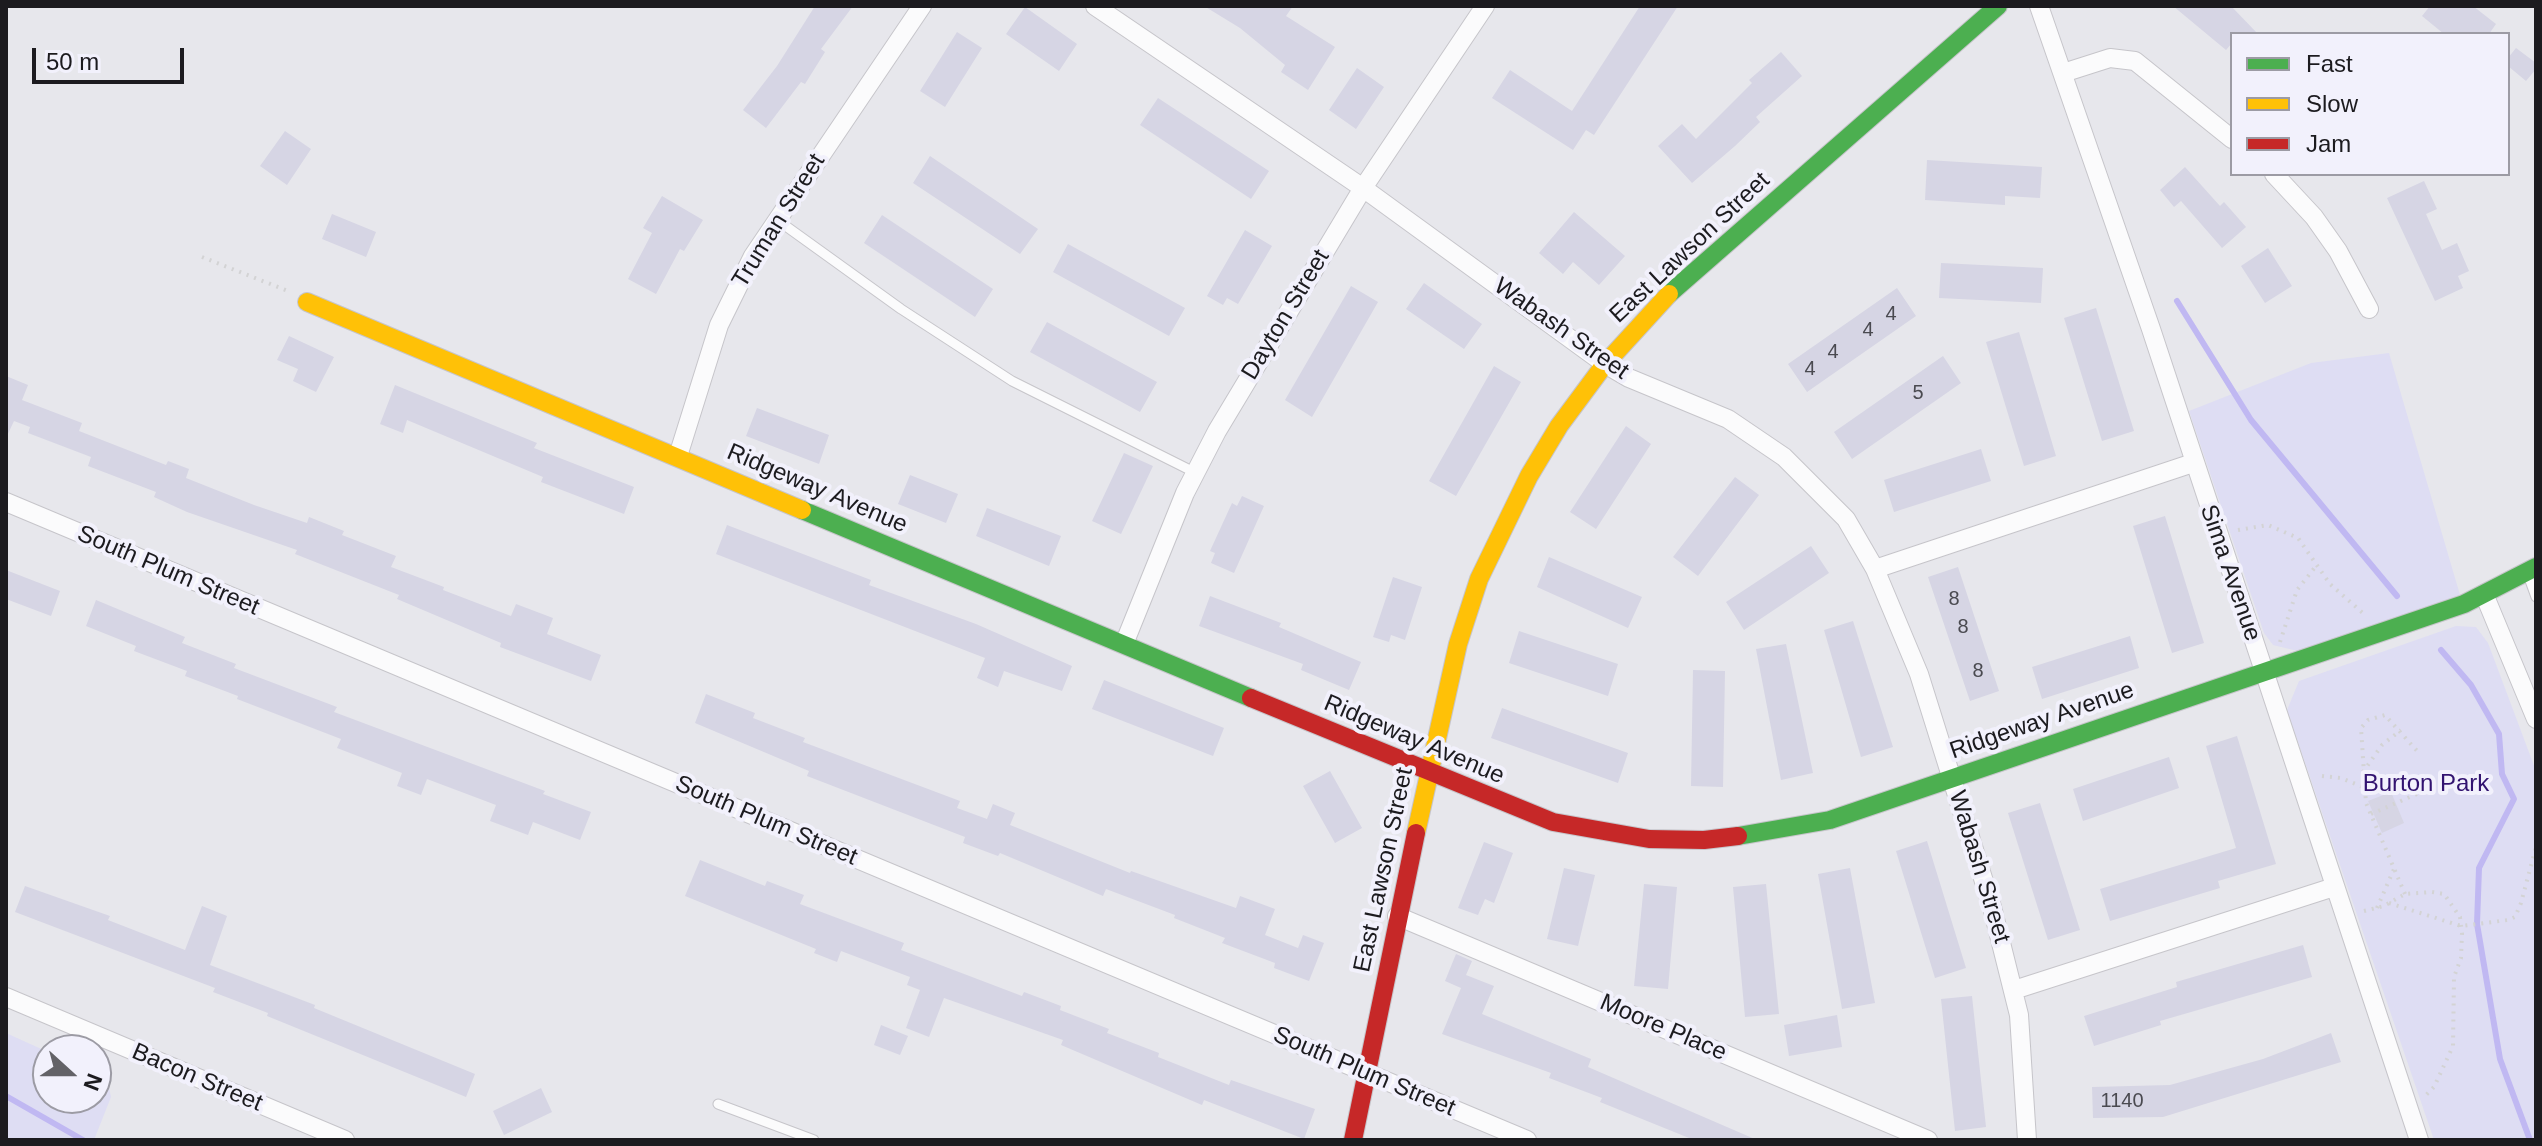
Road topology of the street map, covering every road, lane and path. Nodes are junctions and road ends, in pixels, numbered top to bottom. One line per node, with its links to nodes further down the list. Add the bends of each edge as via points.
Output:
1 (922, 6): 10 (street, Truman Street)
2 (1095, 6): 9 (street, Wabash Street)
3 (1485, 6): 9 (street, Dayton Street)
4 (1998, 6): 14 (street, East Lawson Street, via 1667,296)
5 (2039, 6): 6 (street, Sima Avenue)
6 (2063, 73): 7 (street, via 2110,58 2135,61); 16 (street, Sima Avenue)
7 (2230, 137)
8 (2276, 176): 13 (street, via 2338,251)
9 (1363, 188): 14 (street, Wabash Street); 17 (street, Dayton Street, via 1269,339)
10 (776, 219): 15 (street, Truman Street, via 719,325); 17 (lane, via 1012,381)
11 (202, 257): 12 (path, via 278,285)
12 (307, 302): 15 (street, Ridgeway Avenue)
13 (2369, 309)
14 (1605, 364): 21 (street, Wabash Street, via 1728,419 1784,457 1846,519); 32 (street, East Lawson Street, via 1529,476 1479,579 1458,644)
15 (678, 456): 26 (street, Ridgeway Avenue)
16 (2193, 463): 21 (street); 28 (street, Sima Avenue)
17 (1196, 473): 26 (street, Dayton Street)
18 (6, 502): 50 (street, South Plum Street)
19 (2238, 530): 20 (path, via 2256,525 2283,528 2298,538)
20 (2316, 566): 25 (path); 27 (path, via 2297,590)
21 (1875, 569): 35 (street, Wabash Street, via 1919,674)
22 (2532, 570): 23 (street, Ridgeway Avenue); 24 (lane)
23 (2484, 594): 25 (street, Ridgeway Avenue); 29 (street)
24 (2536, 597)
25 (2380, 631): 28 (street, Ridgeway Avenue)
26 (1124, 644): 32 (street, Ridgeway Avenue)
27 (2277, 645)
28 (2263, 672): 35 (street, Ridgeway Avenue); 41 (street, Sima Avenue)
29 (2536, 719)
30 (2401, 730): 31 (path); 33 (path, via 2382,745); 33 (path, via 2385,715 2368,720 2361,728)
31 (2418, 752)
32 (1429, 772): 35 (street, Ridgeway Avenue, via 1553,822 1679,841 1830,820); 46 (street, East Lawson Street)
33 (2362, 774): 36 (path)
34 (2322, 776): 36 (path)
35 (1953, 777): 48 (street, Wabash Street)
36 (2363, 787): 38 (path)
37 (2433, 787): 38 (path)
38 (2371, 814): 40 (path)
39 (2536, 847): 47 (path, via 2515,917)
40 (2394, 869): 42 (path); 44 (path)
41 (2334, 887): 48 (street); 59 (street, Sima Avenue)
42 (2405, 894): 43 (path); 47 (path, via 2444,894)
43 (2389, 903): 44 (path); 47 (path)
44 (2377, 908): 45 (path)
45 (2364, 911)
46 (1397, 916): 50 (street, East Lawson Street); 57 (street, Moore Place)
47 (2461, 926): 51 (path, via 2453,1046)
48 (2014, 990): 58 (street, Wabash Street, via 2024,1059)
49 (6, 997): 53 (street, Bacon Street)
50 (1367, 1073): 55 (street, East Lawson Street); 56 (street, South Plum Street)
51 (2426, 1095)
52 (718, 1104): 54 (lane)
53 (345, 1140)
54 (814, 1140)
55 (1353, 1140)
56 (1527, 1140)
57 (1928, 1140)
58 (2027, 1140)
59 (2419, 1140)

